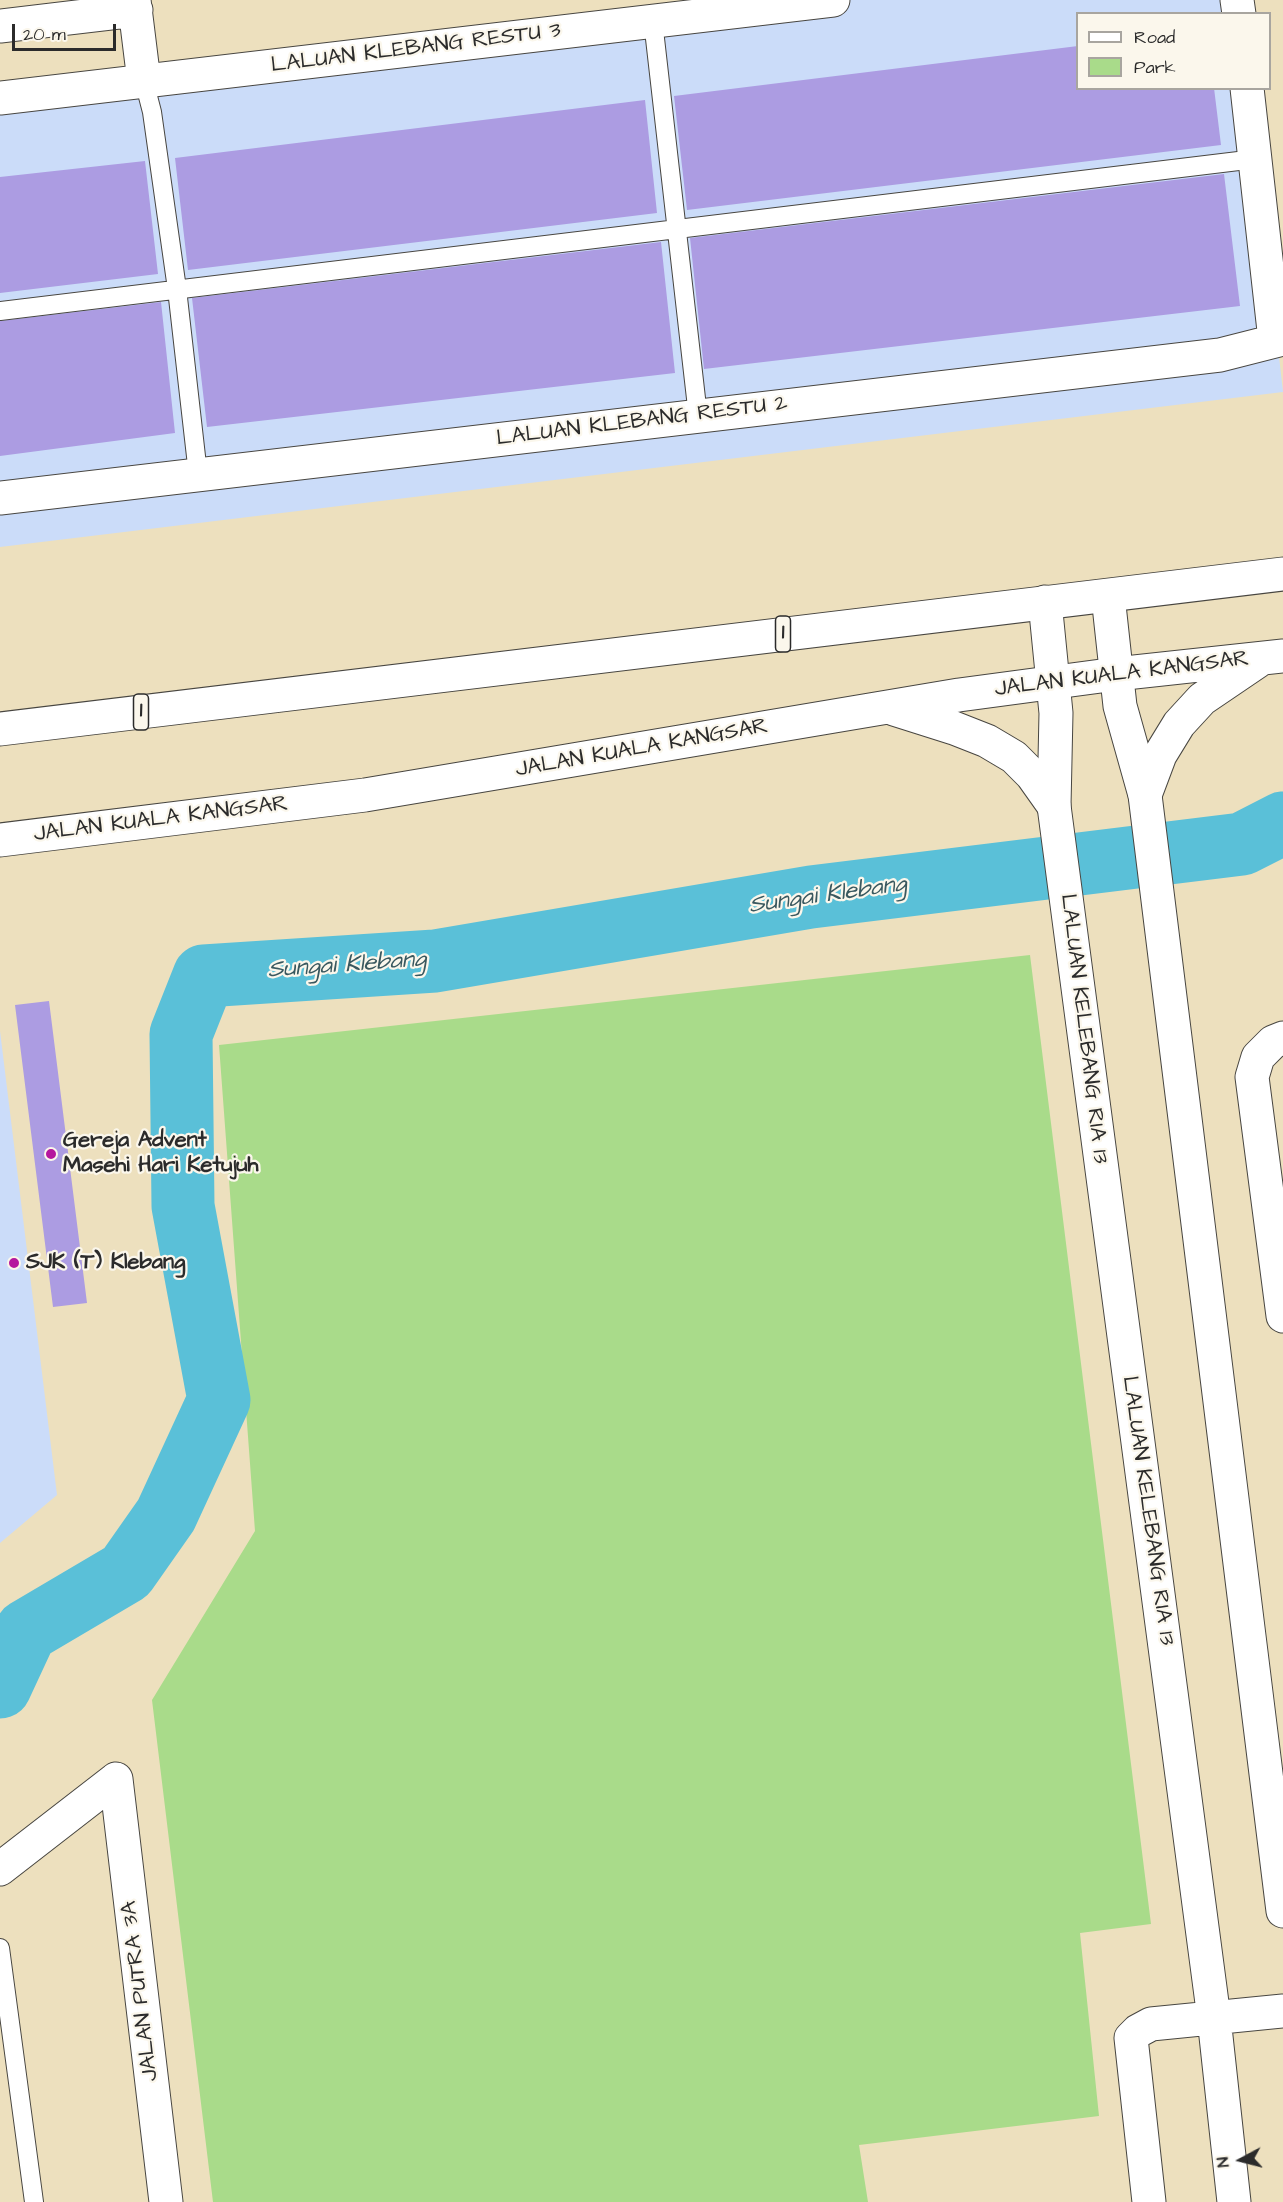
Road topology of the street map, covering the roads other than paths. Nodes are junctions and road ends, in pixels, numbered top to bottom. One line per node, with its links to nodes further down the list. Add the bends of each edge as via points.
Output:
1 (833, 0): 3 (main road, LALUAN KLEBANG RESTU 3)
2 (135, 5): 4 (main road); 5 (main road)
3 (653, 21): 5 (main road, LALUAN KLEBANG RESTU 3); 9 (lane)
4 (0, 26)
5 (144, 81): 7 (main road, LALUAN KLEBANG RESTU 3); 10 (lane, via 152,112)
6 (1247, 90): 8 (main road)
7 (0, 98)
8 (1255, 159): 9 (lane); 12 (main road)
9 (677, 229): 10 (lane); 13 (lane)
10 (177, 289): 11 (lane); 14 (lane)
11 (0, 310)
12 (1279, 339): 13 (main road, LALUAN KLEBANG RESTU 2, via 1220,355)
13 (698, 416): 14 (main road, LALUAN KLEBANG RESTU 2)
14 (198, 474): 15 (main road, LALUAN KLEBANG RESTU 2)
15 (0, 498)
16 (1283, 574): 17 (main road, 1)
17 (1108, 596): 18 (main road, 1); 20 (main road)
18 (1045, 602): 21 (main road, LALUAN KELEBANG RIA 13); 23 (main road, 1)
19 (1273, 657): 20 (main road, JALAN KUALA KANGSAR); 24 (main road, via 1202,699 1179,724 1160,755)
20 (1116, 674): 21 (main road, JALAN KUALA KANGSAR); 24 (main road, via 1123,724)
21 (1053, 682): 22 (main road, JALAN KUALA KANGSAR); 25 (main road, LALUAN KELEBANG RIA 13)
22 (889, 707): 25 (main road, via 987,741 1014,757 1032,775); 26 (main road, JALAN KUALA KANGSAR, via 365,795)
23 (0, 729)
24 (1145, 802): 30 (main road)
25 (1055, 814): 33 (main road, LALUAN KELEBANG RIA 13)
26 (0, 840)
27 (1278, 1040): 28 (main road, via 1258,1058 1252,1077)
28 (1283, 1316)
29 (0, 1869): 35 (main road, JALAN PUTRA 3A, via 116,1779)
30 (1283, 1911)
31 (0, 1948): 34 (lane)
32 (1283, 2011): 33 (main road)
33 (1214, 2018): 36 (main road, via 1151,2024 1131,2038); 37 (main road, LALUAN KELEBANG RIA 13)
34 (34, 2202)
35 (166, 2202)
36 (1149, 2202)
37 (1234, 2202)

